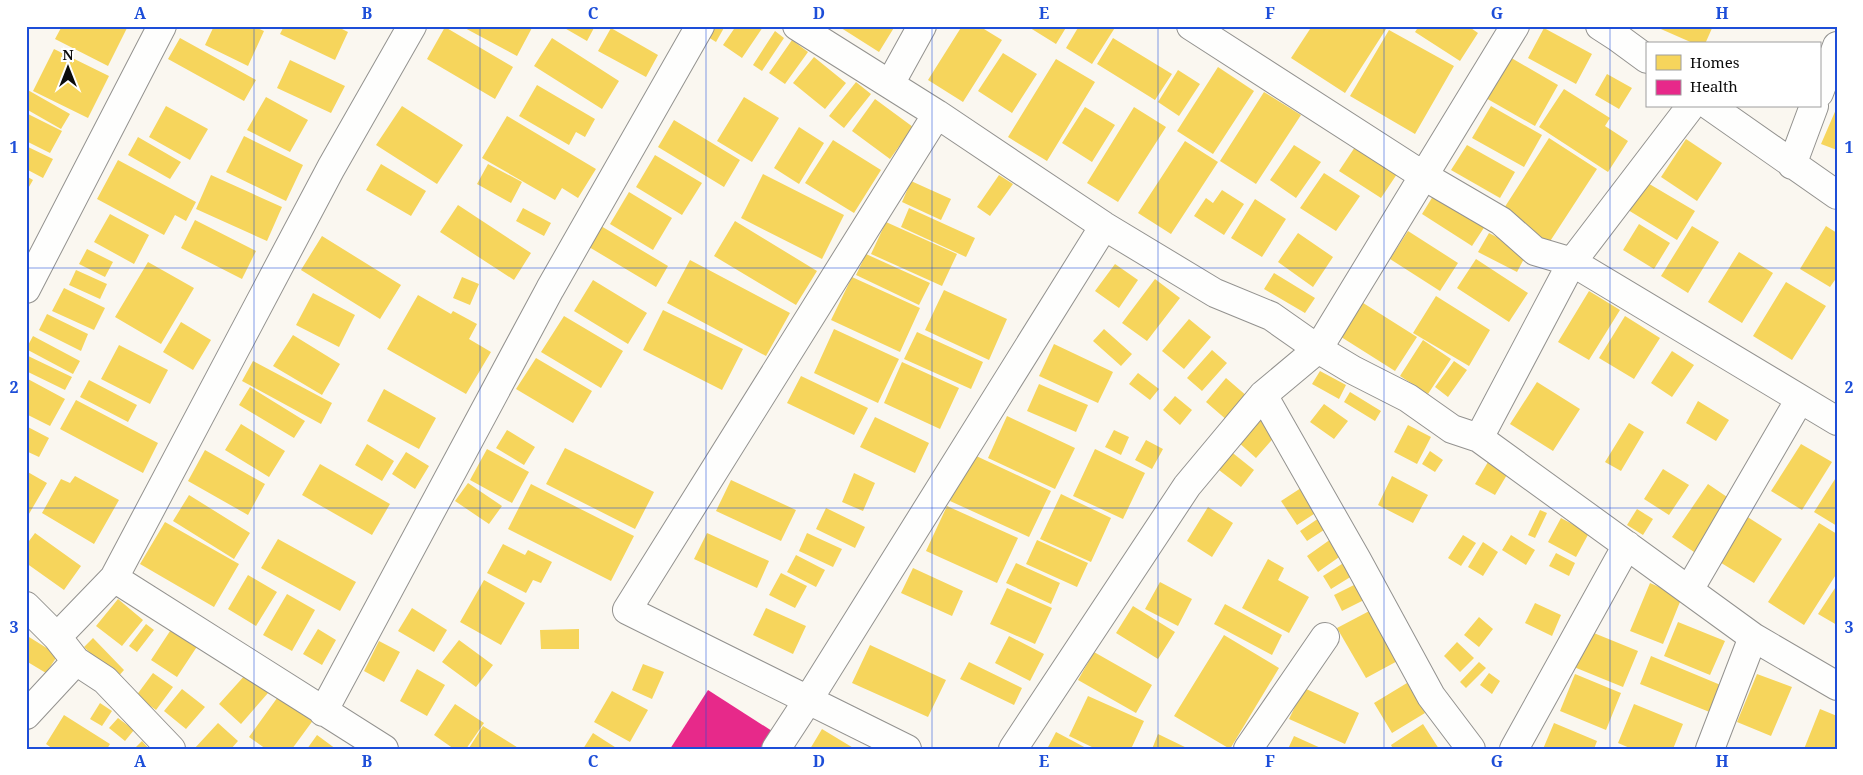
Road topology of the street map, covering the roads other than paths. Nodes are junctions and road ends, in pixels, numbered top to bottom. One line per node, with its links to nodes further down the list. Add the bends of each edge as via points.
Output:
1 (162, 26): 22 (street)
2 (412, 26): 29 (street, via 331,168)
3 (700, 26): 38 (street, via 550,289)
4 (797, 26): 11 (street)
5 (922, 26): 11 (street)
6 (1191, 26): 18 (street)
7 (1514, 26): 18 (street)
8 (1613, 30): 10 (street)
9 (1837, 46): 12 (street)
10 (1646, 58)
11 (890, 84): 16 (street)
12 (1820, 90)
13 (1689, 108): 21 (street)
14 (1713, 108): 17 (street)
15 (1813, 108): 17 (street)
16 (936, 114): 20 (street); 37 (street, via 627,610)
17 (1792, 165): 19 (street)
18 (1424, 176): 21 (street, via 1501,221 1535,251); 23 (street)
19 (1837, 195)
20 (1104, 226): 23 (street, via 1215,293 1271,316); 37 (street)
21 (1572, 262): 25 (street); 27 (street)
22 (26, 289)
23 (1318, 349): 24 (street); 27 (street, via 1408,398 1452,429)
24 (1262, 395): 44 (street, via 1186,486); 46 (street, via 1431,696)
25 (1800, 399): 26 (street); 30 (street)
26 (1837, 421)
27 (1479, 438): 28 (street)
28 (1627, 545): 30 (street); 47 (street)
29 (114, 578): 34 (street); 38 (street)
30 (1689, 590): 33 (street)
31 (26, 606): 34 (street)
32 (1325, 636): 45 (street)
33 (1753, 636): 36 (street); 48 (street)
34 (57, 637): 35 (street)
35 (76, 661): 39 (street); 40 (street, via 105,680)
36 (1837, 686)
37 (808, 700): 42 (street); 43 (street)
38 (323, 712): 41 (street)
39 (26, 715)
40 (171, 749)
41 (384, 749)
42 (776, 749)
43 (907, 749)
44 (1013, 749)
45 (1248, 749)
46 (1471, 749)
47 (1514, 749)
48 (1710, 749)

